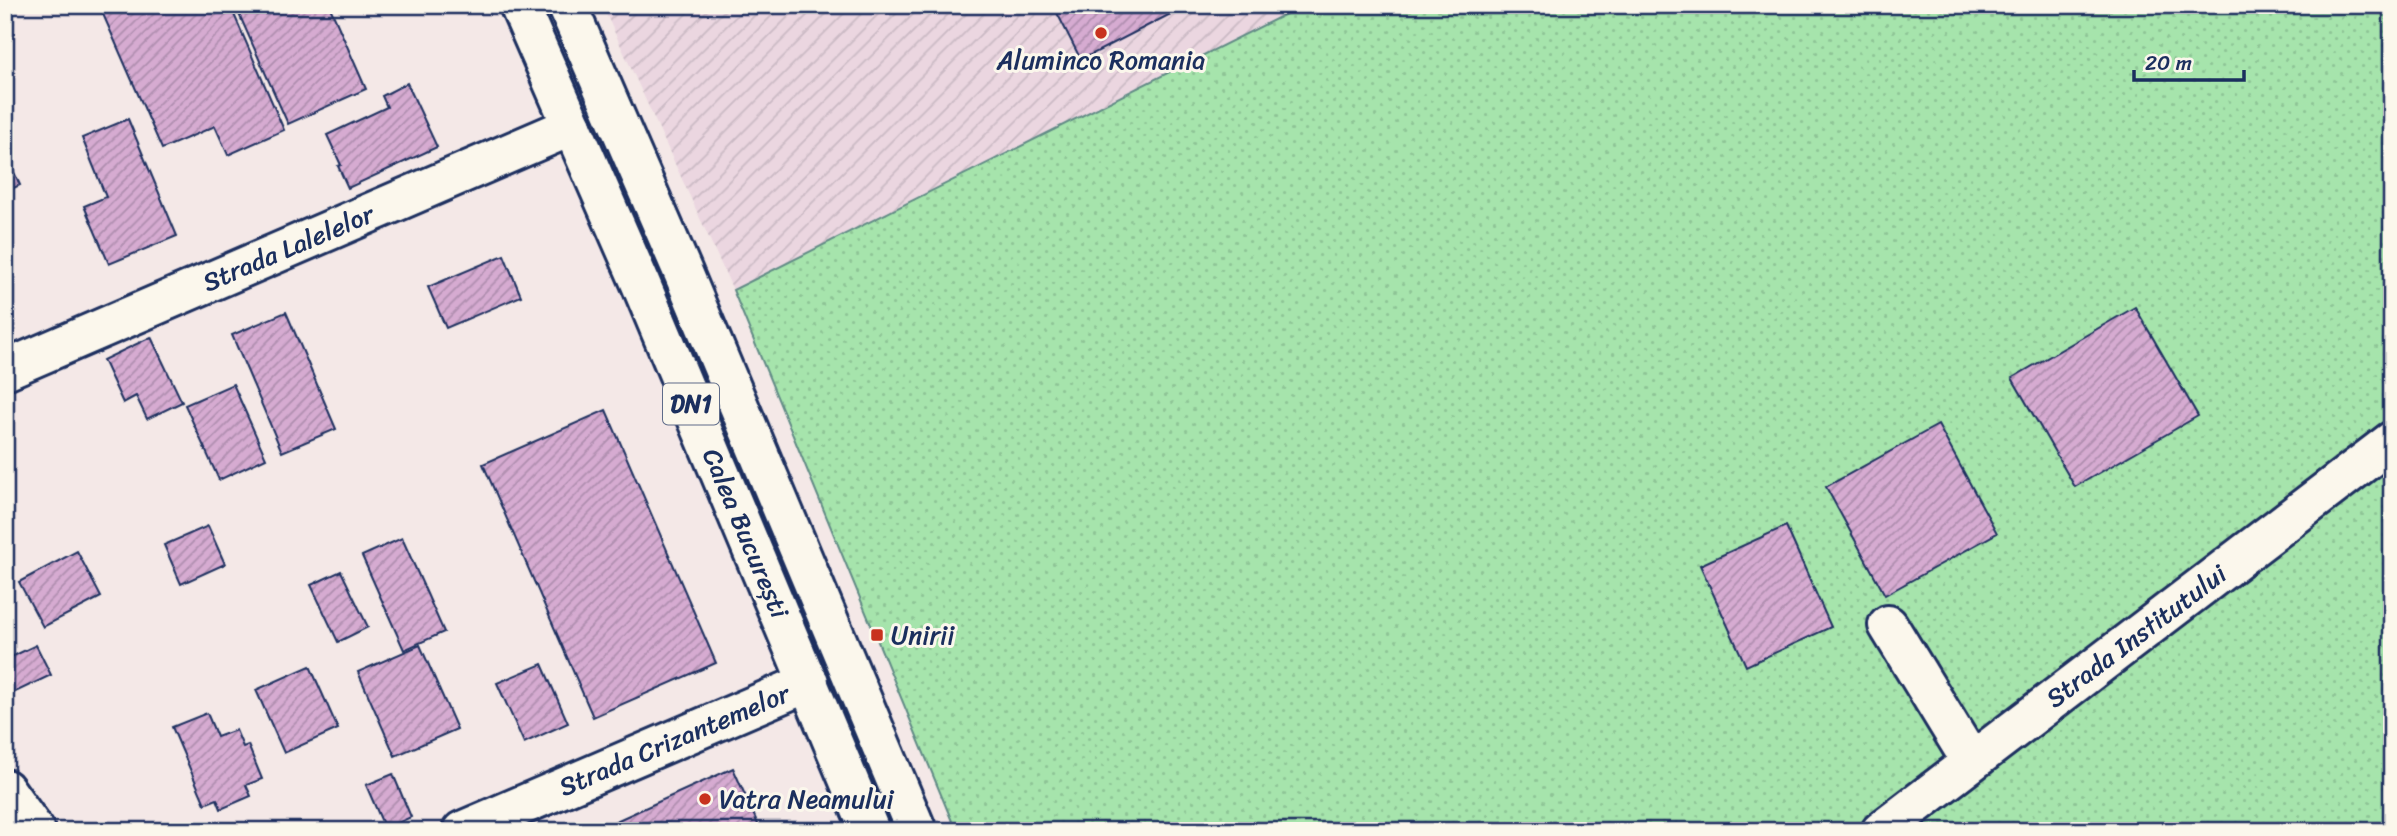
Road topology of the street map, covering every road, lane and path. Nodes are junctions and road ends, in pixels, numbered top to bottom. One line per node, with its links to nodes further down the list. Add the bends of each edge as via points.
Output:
1 (519, 5): 3 (main road, Calea București / DN1)
2 (567, 5): 13 (main road, Calea București / DN1)
3 (572, 126): 4 (main road, Strada Lalelelor); 7 (main road, Calea București / DN1)
4 (5, 370)
5 (2392, 441): 8 (main road, Strada Institutului)
6 (1888, 625): 8 (main road)
7 (809, 682): 11 (main road, Strada Crizantemelor); 12 (main road, Calea București / DN1)
8 (1971, 761): 14 (main road, Strada Institutului)
9 (5, 789): 10 (main road)
10 (35, 831)
11 (462, 831)
12 (870, 831)
13 (917, 831)
14 (1881, 831)

